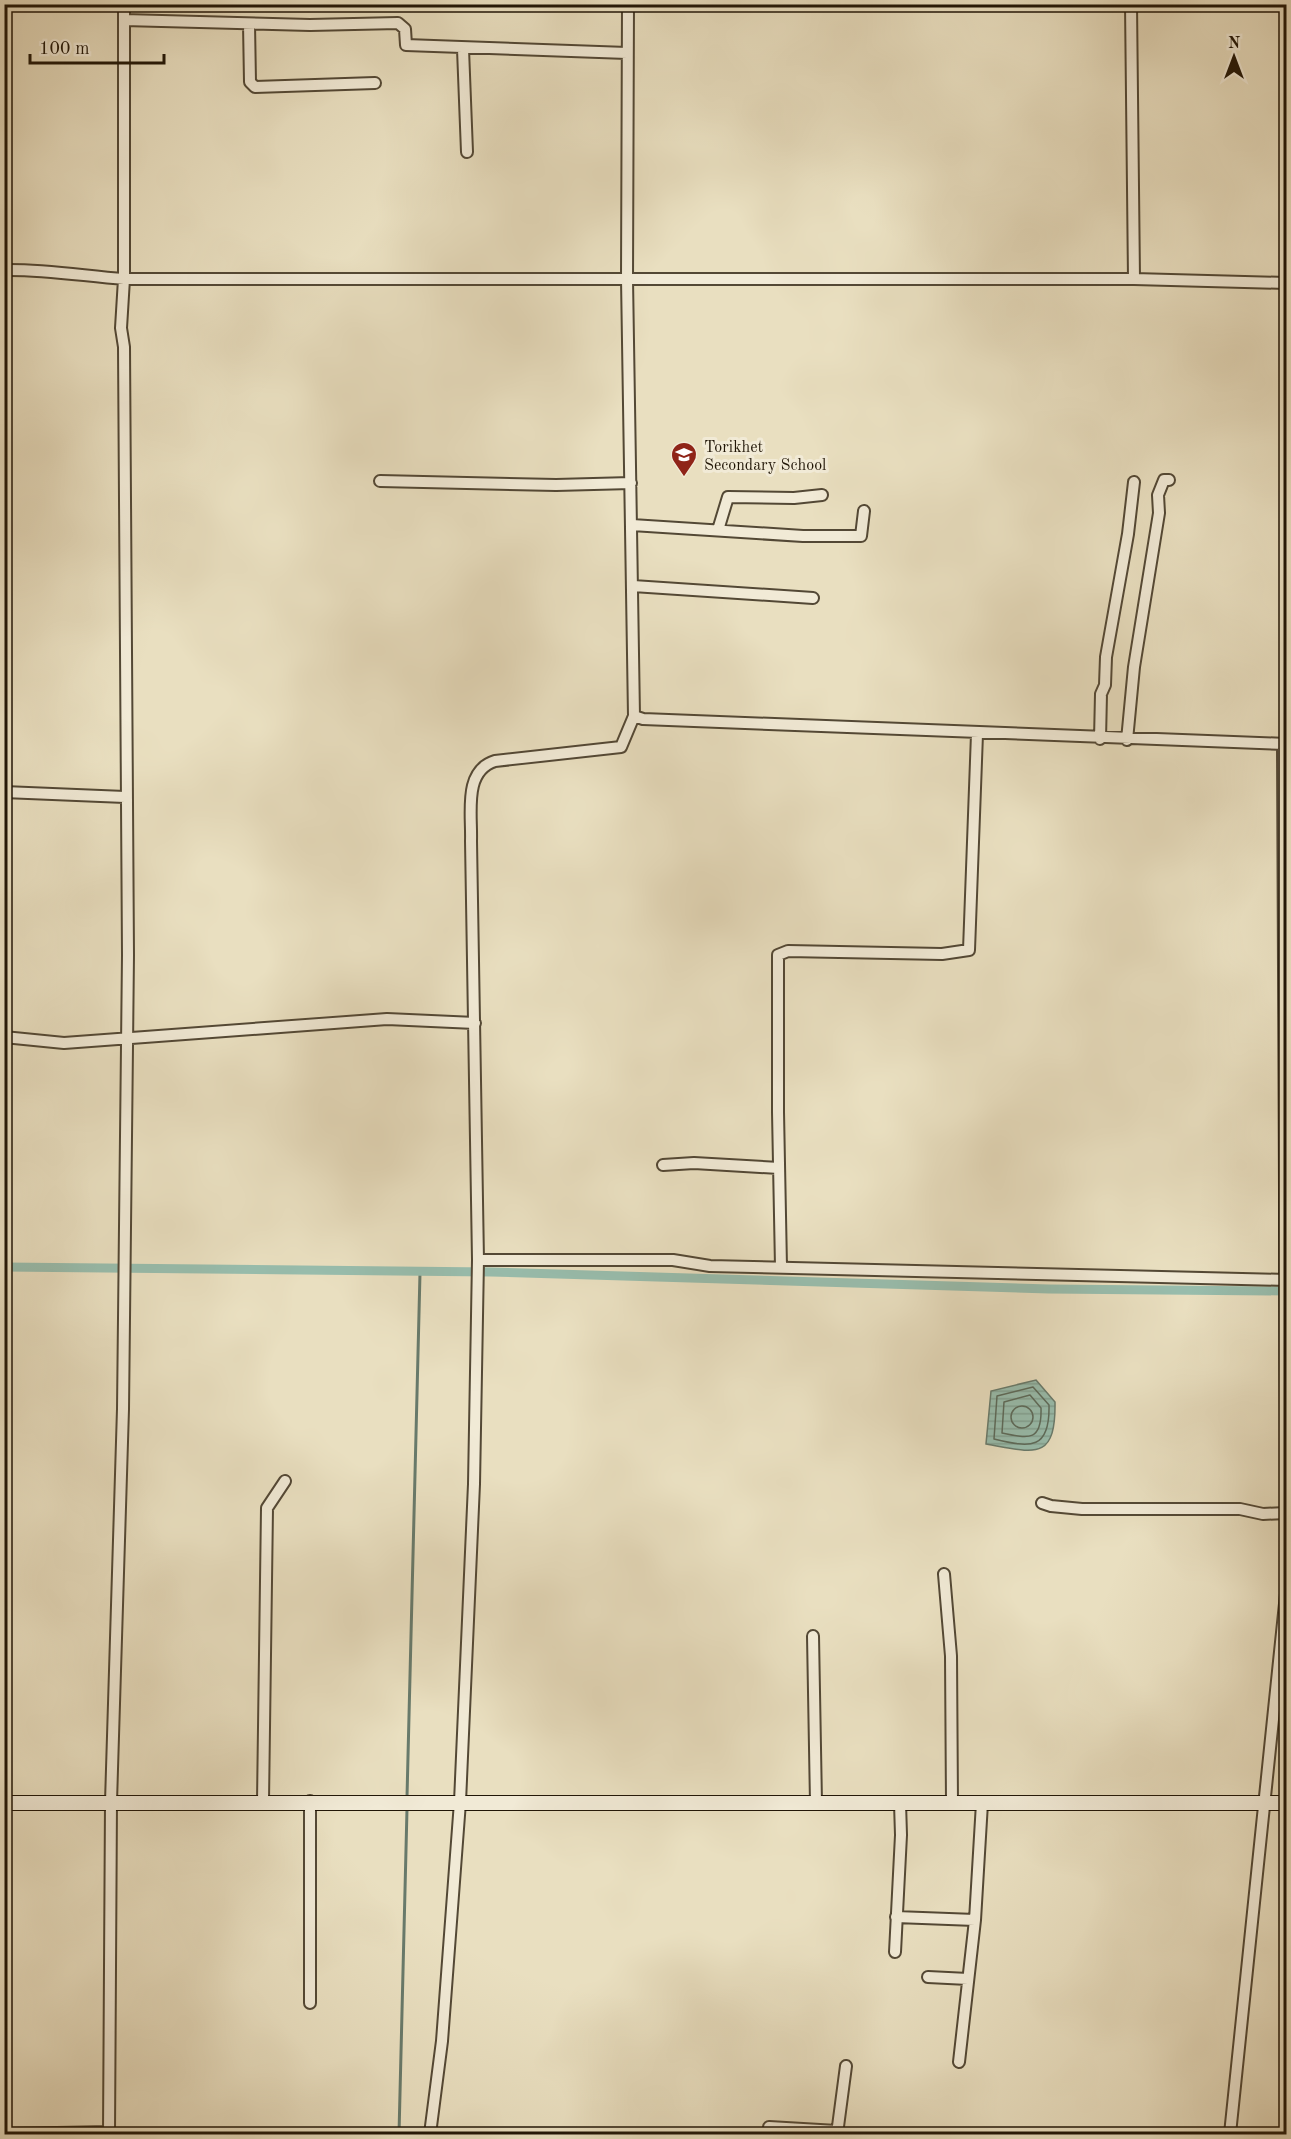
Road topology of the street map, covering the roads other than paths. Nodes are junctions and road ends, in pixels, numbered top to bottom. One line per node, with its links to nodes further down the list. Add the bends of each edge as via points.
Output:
1 (124, 4): 4 (street)
2 (628, 4): 7 (street)
3 (1131, 4): 13 (street)
4 (124, 20): 5 (street); 11 (street)
5 (249, 24): 6 (street, via 398,23 405,29 406,45); 8 (street, via 250,82 255,87)
6 (463, 49): 7 (street); 9 (street)
7 (627, 53): 12 (street)
8 (375, 83)
9 (467, 152)
10 (4, 270): 11 (street, via 36,269)
11 (124, 279): 12 (street); 31 (street, via 121,328)
12 (627, 279): 13 (street); 18 (street)
13 (1134, 279): 14 (street)
14 (1287, 283)
15 (1169, 480): 28 (street, via 1164,480 1158,495 1159,513)
16 (380, 481): 18 (street)
17 (1134, 482): 27 (street, via 1101,694)
18 (631, 483): 21 (street)
19 (822, 495): 22 (street, via 728,497)
20 (864, 511): 22 (street, via 861,536)
21 (632, 525): 22 (street); 23 (street)
22 (718, 530)
23 (633, 586): 24 (street); 25 (street)
24 (813, 598)
25 (634, 716): 26 (street); 32 (street, via 621,747 495,762 479,769 473,779)
26 (977, 734): 27 (street); 36 (street, via 969,950 942,954 788,951 778,955)
27 (1100, 739): 28 (street)
28 (1126, 740): 29 (street)
29 (1285, 744): 37 (street)
30 (4, 792): 31 (street)
31 (125, 797): 34 (street)
32 (475, 1023): 34 (street, via 387,1019); 38 (street)
33 (4, 1037): 34 (street, via 64,1043)
34 (126, 1040): 51 (street, via 123,1425)
35 (663, 1165): 36 (street)
36 (779, 1168): 39 (street)
37 (1286, 1227): 40 (street)
38 (478, 1264): 39 (street, via 673,1260 710,1266); 52 (street, via 474,1484)
39 (781, 1267): 40 (street)
40 (1286, 1280): 41 (street)
41 (1286, 1309): 42 (street)
42 (1287, 1412)
43 (285, 1481): 49 (street, via 267,1508)
44 (1042, 1503): 45 (street, via 1082,1509 1240,1509 1263,1514)
45 (1287, 1513)
46 (944, 1574): 57 (street, via 951,1656)
47 (1287, 1594): 53 (street)
48 (813, 1636): 55 (street)
49 (263, 1801): 50 (street); 51 (street)
50 (310, 1801): 52 (street); 65 (street)
51 (111, 1802): 54 (street); 71 (street)
52 (460, 1802): 55 (street); 72 (street, via 442,2041)
53 (1265, 1802): 58 (street); 59 (street); 73 (street)
54 (4, 1803)
55 (816, 1803): 56 (street)
56 (900, 1803): 57 (street); 60 (street, via 902,1835)
57 (952, 1803): 58 (street)
58 (982, 1803): 61 (street)
59 (1287, 1803)
60 (896, 1917): 61 (street); 62 (street)
61 (975, 1920): 64 (street)
62 (895, 1952)
63 (928, 1977): 64 (street)
64 (968, 1979): 66 (street)
65 (310, 2003)
66 (959, 2062)
67 (846, 2066): 69 (street)
68 (769, 2127): 69 (street)
69 (837, 2133)
70 (4, 2134): 71 (street)
71 (109, 2134)
72 (430, 2134)
73 (1230, 2134)

